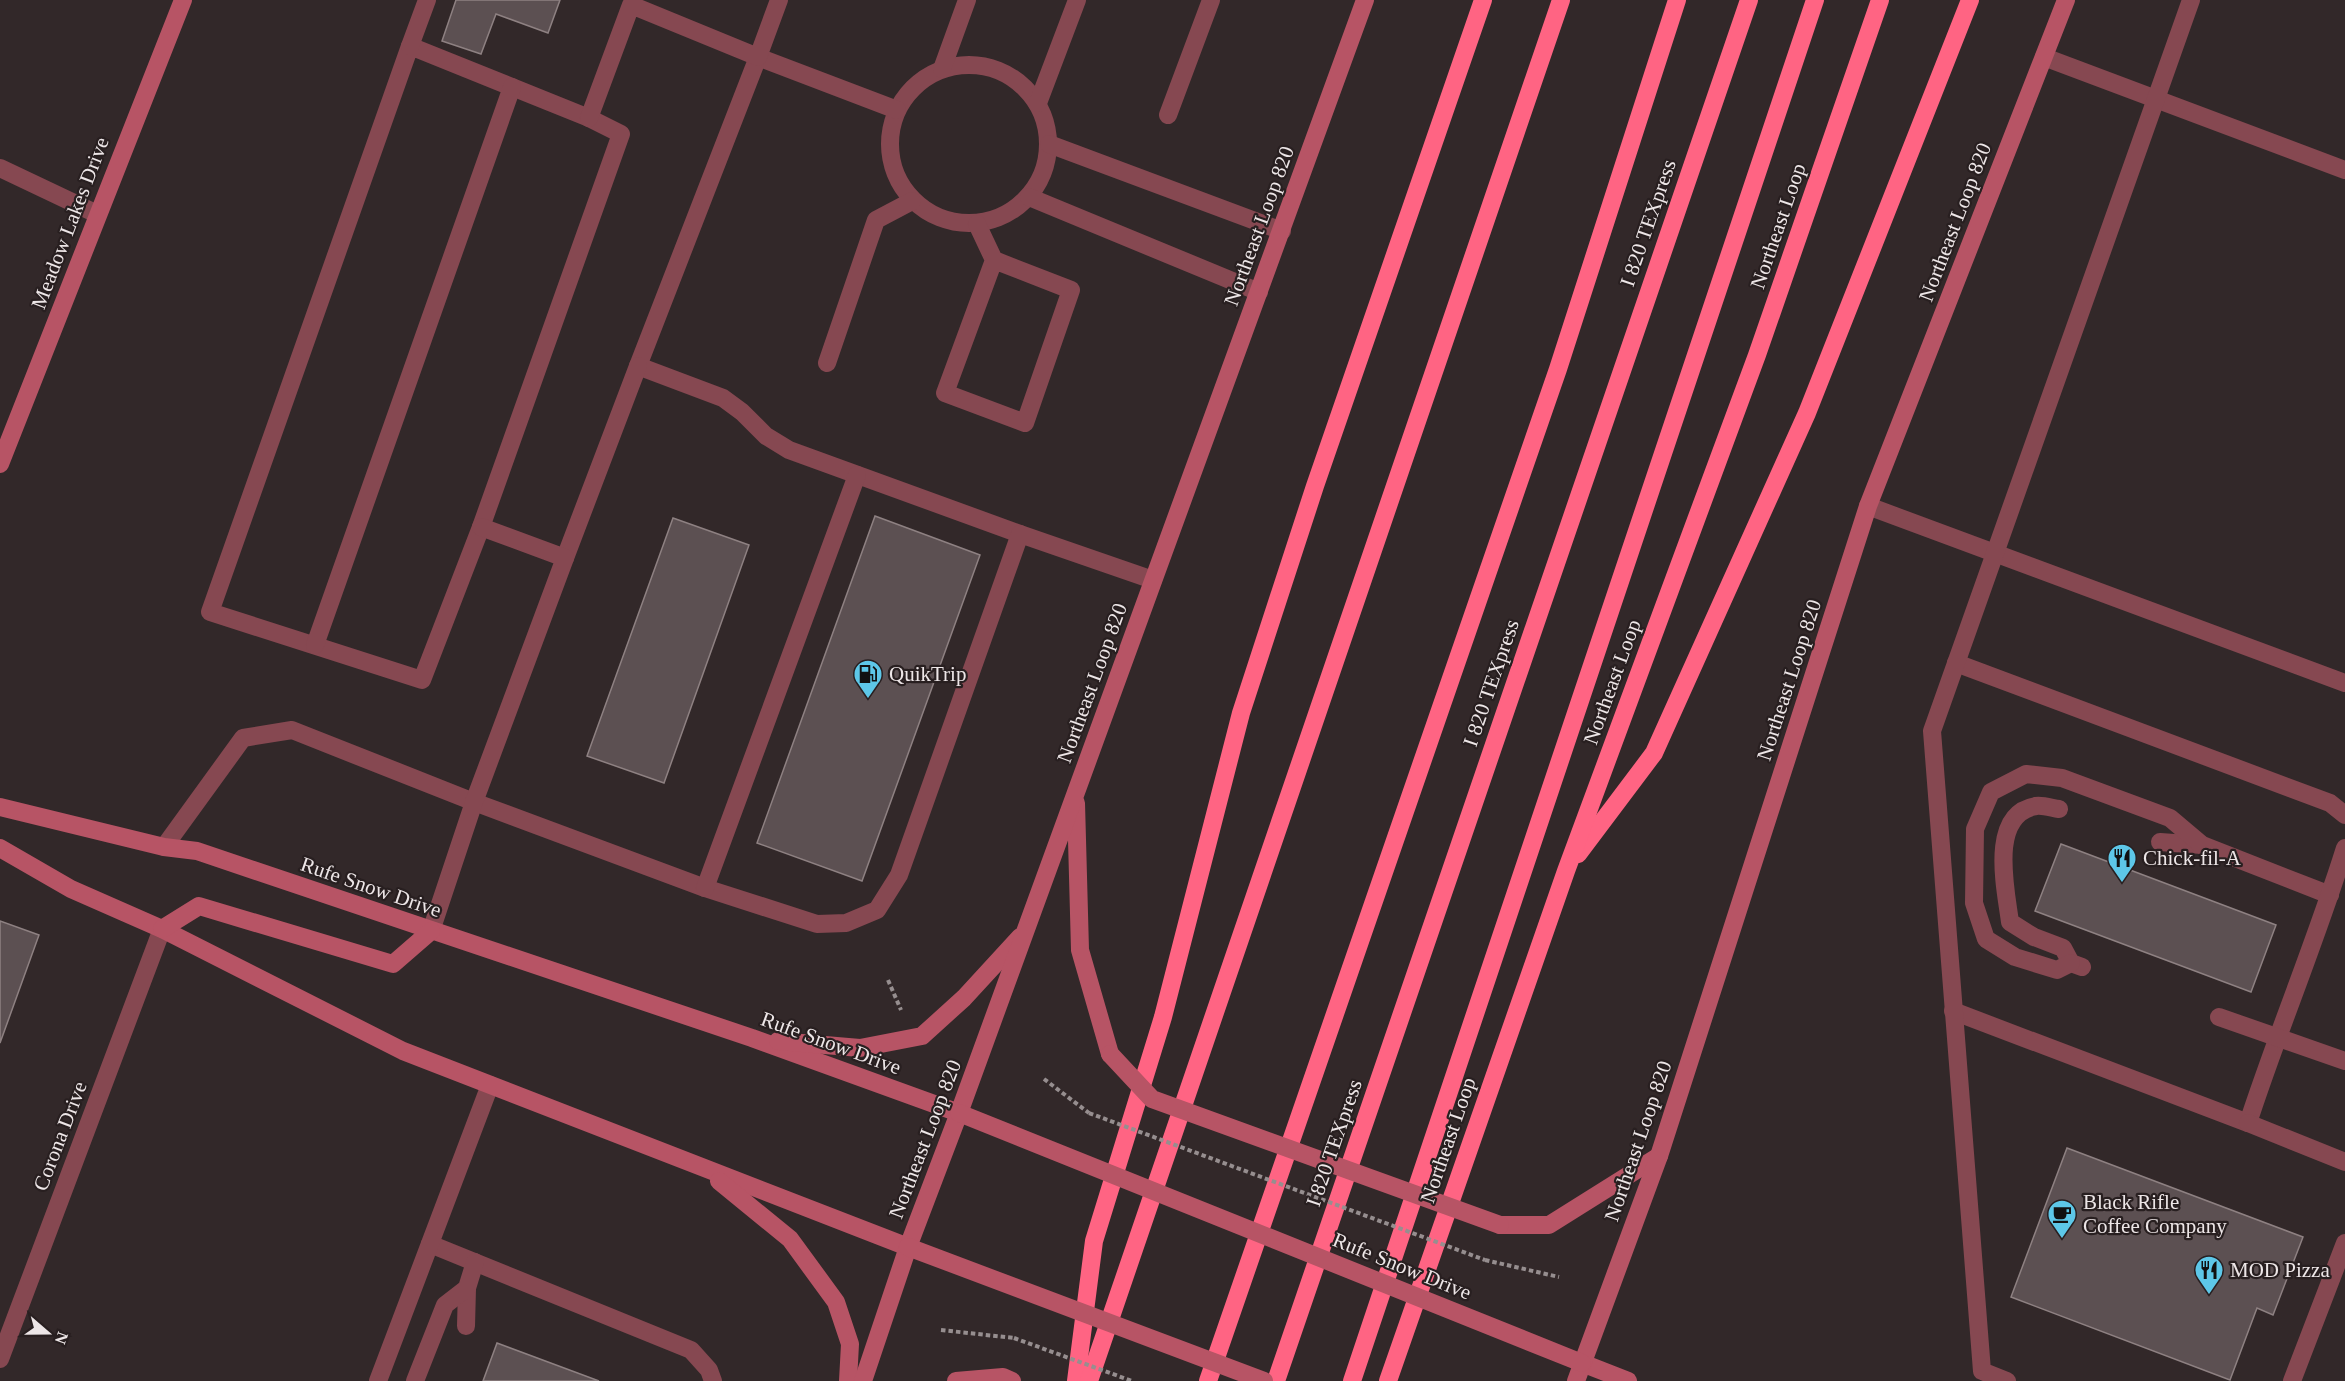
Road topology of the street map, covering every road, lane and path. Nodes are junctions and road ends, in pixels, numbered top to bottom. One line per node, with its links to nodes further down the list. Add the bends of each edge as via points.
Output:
1 (183, 0): 32 (main road, Meadow Lakes Drive)
2 (427, 0): 17 (street)
3 (779, 0): 18 (street)
4 (967, 0): 20 (street)
5 (1077, 0): 23 (street)
6 (1211, 0): 25 (street)
7 (1365, 0): 34 (main road, Northeast Loop 820)
8 (1483, 0): 97 (highway, via 1315,486 1242,713 1163,1017 1094,1241)
9 (1561, 0): 98 (highway)
10 (1677, 0): 100 (highway, I 820 TEXpress, via 1558,369)
11 (1749, 0): 102 (highway, I 820 TEXpress)
12 (1815, 0): 103 (highway)
13 (1880, 0): 60 (highway, Northeast Loop, via 1757,355)
14 (1970, 0): 60 (highway, via 1807,413 1654,753)
15 (2066, 0): 19 (main road, Northeast Loop 820)
16 (2192, 0): 22 (street)
17 (410, 46): 21 (street); 47 (street, via 210,612)
18 (758, 57): 24 (street); 26 (street, via 631,5); 38 (street)
19 (2044, 57): 22 (street); 41 (main road, Northeast Loop 820)
20 (942, 69): 23 (street, via 969,64 996,69 1019,82); 24 (street, via 908,93)
21 (512, 87): 26 (street); 47 (street)
22 (2156, 99): 29 (street); 44 (street)
23 (1038, 103): 27 (street)
24 (897, 110): 31 (street, via 890,134 890,158 898,181)
25 (1168, 115)
26 (589, 118): 42 (street, via 621,134)
27 (1049, 144): 30 (street, via 1040,182); 34 (street)
28 (0, 168): 32 (street)
29 (2345, 170)
30 (1029, 197): 33 (street, via 1014,210); 36 (street)
31 (912, 201): 33 (street, via 931,215); 37 (street, via 876,220)
32 (97, 214): 39 (main road, Meadow Lakes Drive)
33 (976, 224): 35 (street)
34 (1282, 231): 36 (main road, Northeast Loop 820)
35 (994, 260): 35 (street, via 945,393 1024,423 1071,290)
36 (1259, 292): 46 (main road, Northeast Loop 820)
37 (827, 363)
38 (638, 366): 40 (street, via 723,398 766,436 789,450); 45 (street)
39 (0, 464)
40 (857, 475): 43 (street); 61 (street)
41 (1868, 507): 44 (street); 77 (main road, Northeast Loop 820)
42 (481, 527): 45 (street); 47 (street, via 422,680)
43 (1020, 534): 46 (street); 61 (street, via 899,875 877,909 846,923 817,924)
44 (1994, 553): 48 (street); 49 (street)
45 (565, 558): 51 (street)
46 (1153, 580): 50 (main road, Northeast Loop 820)
47 (315, 645)
48 (1956, 663): 54 (street, via 2330,803); 67 (street, via 1932,731)
49 (2345, 683)
50 (1076, 792): 65 (main road, Northeast Loop 820); 77 (main road, bridge, via 1080,950 1110,1054 1152,1099 1500,1225 1549,1225)
51 (474, 802): 57 (street, via 292,730 243,738); 61 (street); 64 (street)
52 (0, 807): 57 (main road, Rufe Snow Drive)
53 (2059, 808): 56 (street, via 2037,805 2022,811 2009,825 2002,858 2010,922 2034,938 2063,948 2077,965 2057,970 2015,957 1986,939 1974,903 1975,829 1991,792 2026,774 2062,778 2170,818)
54 (2345, 815)
55 (2160, 842): 56 (street)
56 (2202, 845): 62 (street)
57 (164, 847): 64 (main road, Rufe Snow Drive, via 197,851)
58 (0, 848): 63 (main road, via 71,889)
59 (2345, 848): 62 (street)
60 (1566, 871): 104 (highway, Northeast Loop)
61 (705, 888)
62 (2330, 895): 71 (street)
63 (162, 929): 64 (main road, via 199,906 393,964); 74 (main road, via 403,1051); 88 (street, Corona Drive)
64 (431, 931): 70 (main road, Rufe Snow Drive)
65 (1025, 931): 70 (main road, via 964,998 922,1036 860,1048); 75 (main road, Northeast Loop 820)
66 (888, 980): 68 (path)
67 (1953, 1011): 76 (street); 107 (street, via 1982,1371)
68 (902, 1012)
69 (2219, 1017): 71 (street)
70 (752, 1038): 75 (main road, Rufe Snow Drive)
71 (2276, 1038): 72 (street); 76 (street)
72 (2345, 1061)
73 (1044, 1079): 84 (path, bridge, via 1089,1113 1485,1260)
74 (490, 1085): 79 (main road); 81 (street)
75 (959, 1113): 82 (main road, Northeast Loop 820); 89 (main road, Rufe Snow Drive, bridge)
76 (2248, 1123): 78 (street)
77 (1659, 1156): 89 (main road, Northeast Loop 820)
78 (2345, 1162)
79 (706, 1170): 82 (main road); 94 (main road, via 790,1239 836,1302 850,1344)
80 (2345, 1243): 108 (street)
81 (430, 1244): 83 (street); 91 (street)
82 (908, 1247): 95 (main road, Northeast Loop 820); 101 (main road, bridge)
83 (476, 1262): 85 (street); 93 (street, via 691,1350)
84 (1559, 1277)
85 (467, 1288): 86 (street); 92 (street, via 445,1305)
86 (466, 1326)
87 (940, 1330): 99 (path, bridge, via 1014,1338)
88 (0, 1359)
89 (1582, 1363): 105 (main road, Northeast Loop 820); 106 (main road, Rufe Snow Drive)
90 (1007, 1379): 96 (main road)
91 (378, 1381)
92 (416, 1381)
93 (713, 1381)
94 (848, 1381)
95 (863, 1381)
96 (956, 1381)
97 (1076, 1381)
98 (1089, 1381)
99 (1132, 1381)
100 (1208, 1381)
101 (1264, 1381)
102 (1276, 1381)
103 (1352, 1381)
104 (1388, 1381)
105 (1576, 1381)
106 (1628, 1381)
107 (2007, 1381)
108 (2292, 1381)

